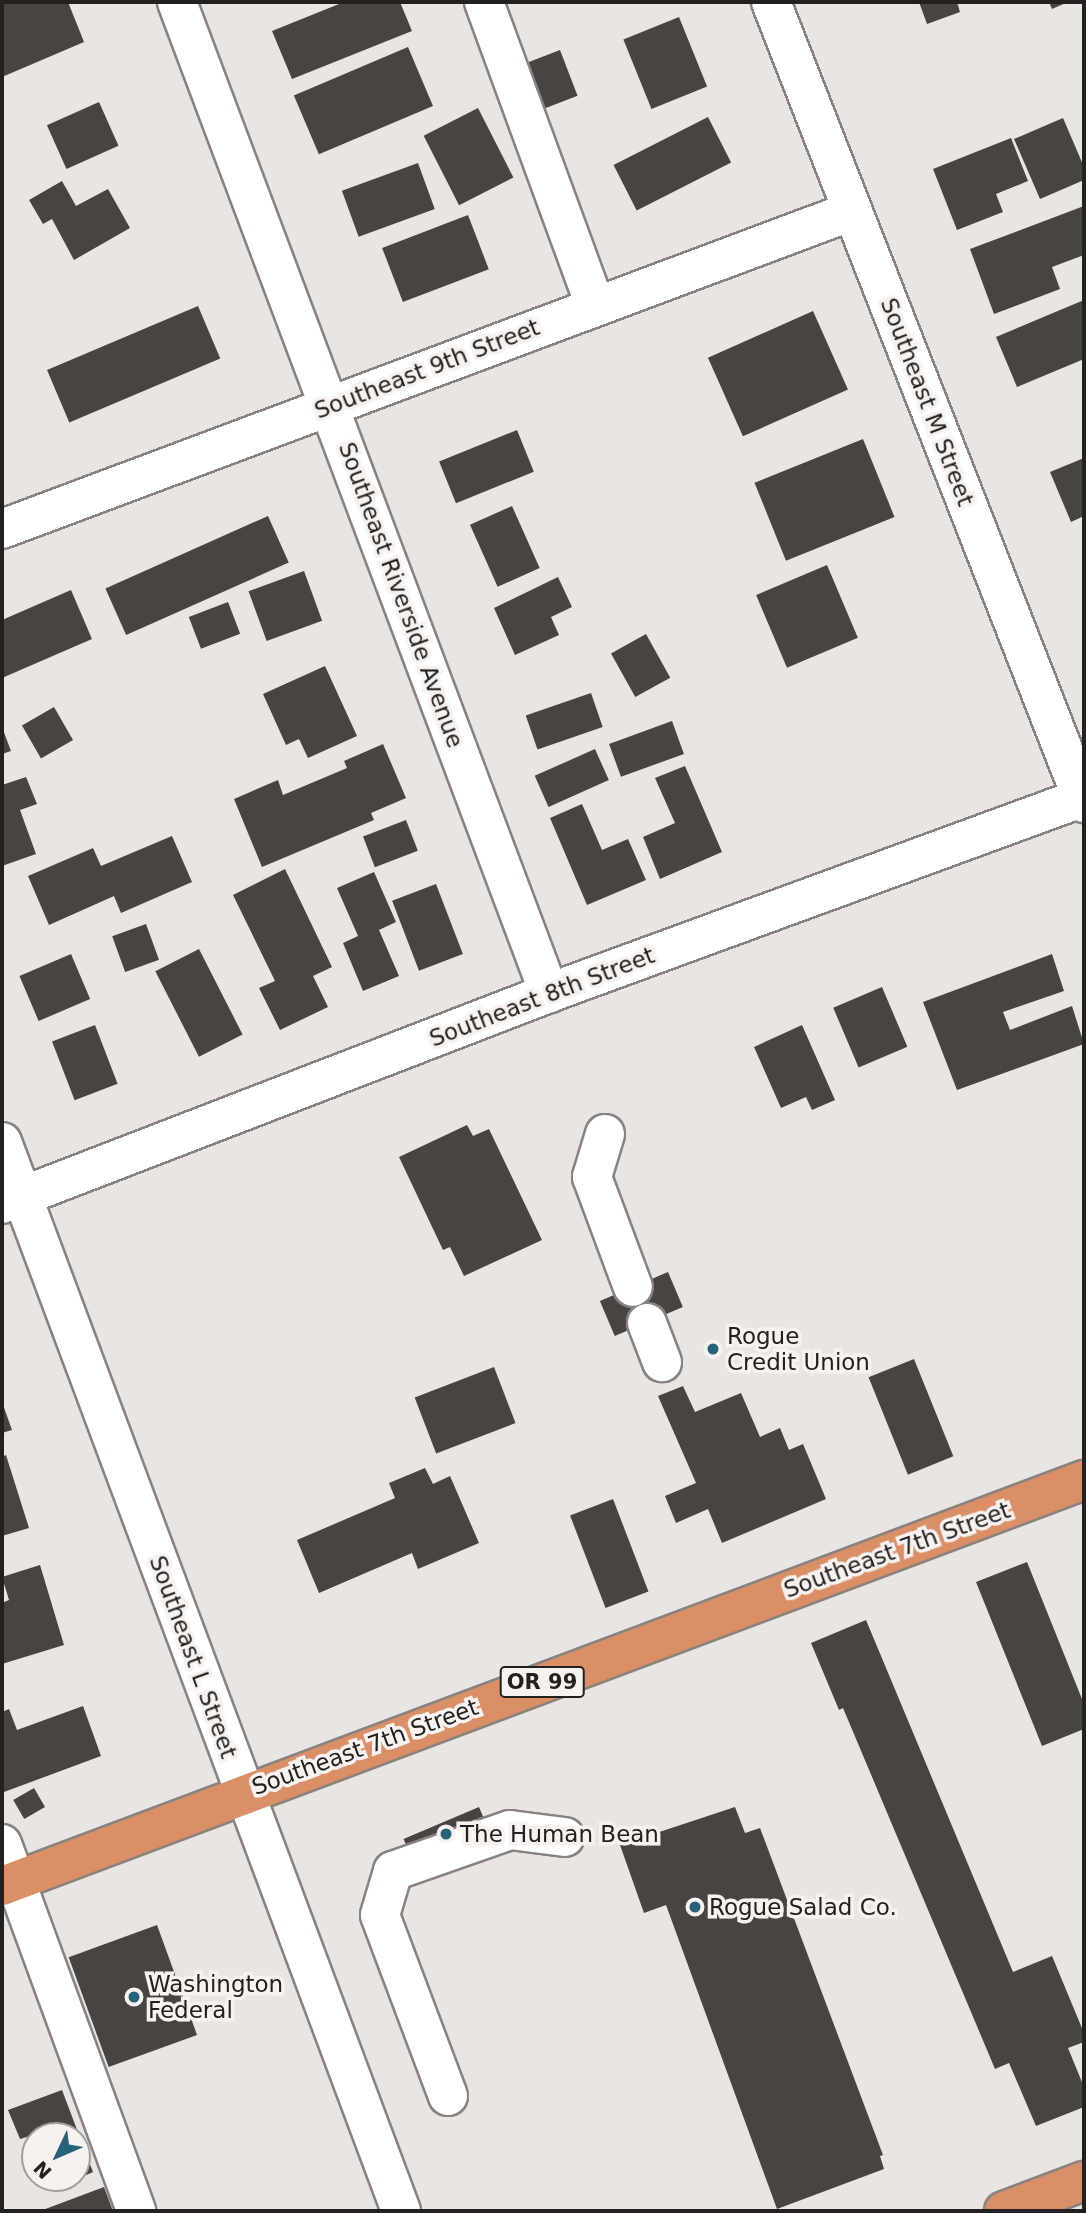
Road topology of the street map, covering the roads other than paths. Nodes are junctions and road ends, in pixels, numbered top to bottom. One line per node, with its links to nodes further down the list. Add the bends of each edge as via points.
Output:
1 (177, 2): 6 (street, Southeast Riverside Avenue)
2 (484, 2): 5 (street)
3 (771, 2): 4 (street, Southeast M Street)
4 (852, 211): 5 (street, Southeast 9th Street); 8 (street, Southeast M Street)
5 (595, 306): 6 (street, Southeast 9th Street)
6 (330, 405): 7 (street, Southeast 9th Street); 9 (street, Southeast Riverside Avenue)
7 (2, 529)
8 (1084, 799): 9 (street, Southeast 8th Street)
9 (548, 993): 12 (street, Southeast 8th Street)
10 (605, 1134): 13 (street, via 592,1177)
11 (2, 1142): 12 (street, Southeast L Street)
12 (12, 1200): 17 (street, Southeast L Street)
13 (633, 1287)
14 (647, 1323): 15 (street)
15 (662, 1362)
16 (1084, 1480): 17 (highway, Southeast 7th Street / OR 99)
17 (243, 1793): 20 (highway, Southeast 7th Street / OR 99); 24 (street, Southeast L Street)
18 (565, 1837): 21 (street, via 510,1829 393,1871 380,1915)
19 (2, 1844): 20 (street)
20 (9, 1883): 23 (street)
21 (448, 2096)
22 (1084, 2180): 25 (highway)
23 (136, 2211)
24 (401, 2211)
25 (1004, 2211)

